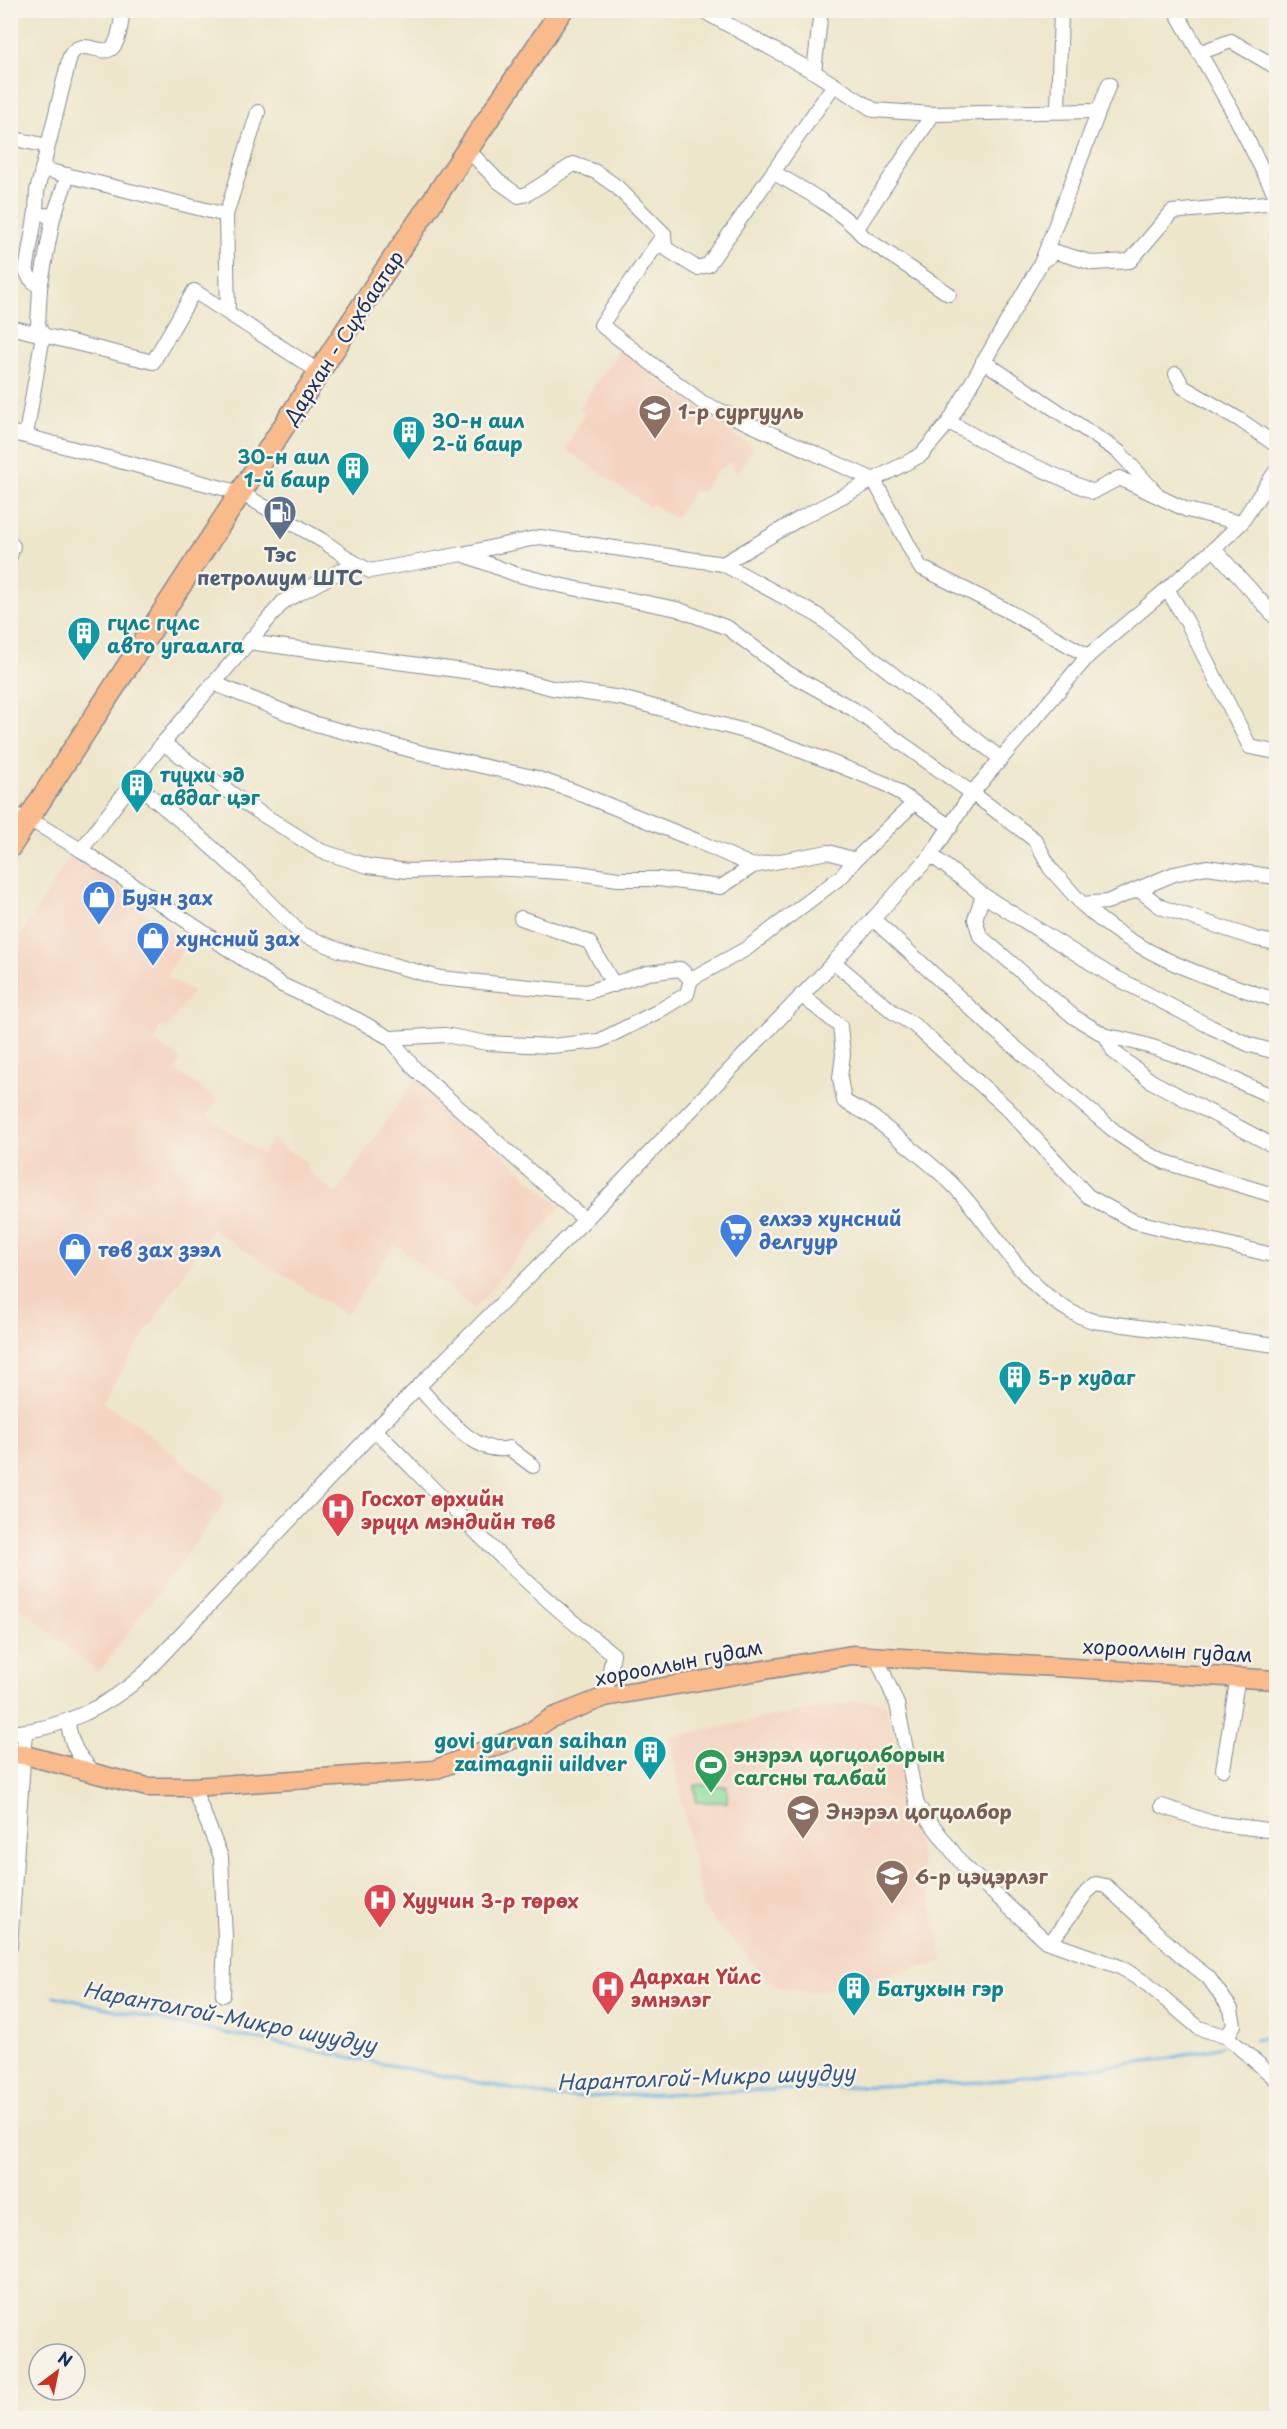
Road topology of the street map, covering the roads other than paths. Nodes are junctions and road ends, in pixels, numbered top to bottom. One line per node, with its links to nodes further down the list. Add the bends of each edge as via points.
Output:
1 (123, 10): 17 (street, via 112,48 107,51 79,47 70,56)
2 (562, 10): 18 (highway, Дархан - Сүхбаатар)
3 (821, 10): 9 (street)
4 (1061, 10): 12 (street)
5 (1175, 10): 7 (street)
6 (707, 13): 9 (street)
7 (1199, 52): 8 (street, via 1231,41); 20 (street)
8 (1276, 67)
9 (814, 72): 11 (street)
10 (1109, 84): 13 (street)
11 (834, 85): 15 (street, via 874,110); 21 (street)
12 (1058, 111): 13 (street); 15 (street)
13 (1098, 111): 30 (street)
14 (258, 112): 26 (street)
15 (933, 114): 28 (street)
16 (10, 138): 17 (street)
17 (48, 146): 19 (street)
18 (468, 150): 29 (street, via 519,196 574,164 596,172 617,187); 37 (highway, Дархан - Сүхбаатар)
19 (42, 169): 22 (street); 25 (street)
20 (1270, 169): 23 (street)
21 (774, 173): 28 (street, via 817,197); 29 (street, via 708,265 697,268 665,248)
22 (68, 175): 26 (street); 27 (street)
23 (1276, 196)
24 (1276, 202): 30 (street, via 1172,212 1130,261 1093,263 1056,252)
25 (36, 212): 27 (street); 31 (street, via 26,271)
26 (225, 215): 33 (street)
27 (53, 218): 31 (street)
28 (856, 228): 32 (street)
29 (664, 234): 44 (street, via 601,325 703,403)
30 (1042, 261): 36 (street)
31 (40, 288): 35 (street, via 38,325)
32 (949, 294)
33 (228, 313): 35 (street, via 194,291 153,362); 37 (street)
34 (10, 327): 35 (street)
35 (43, 335): 41 (street)
36 (983, 361): 39 (street); 46 (street, via 1119,452)
37 (321, 373): 45 (highway, Дархан - Сүхбаатар)
38 (1176, 374): 42 (street, via 1183,387)
39 (949, 422): 44 (street, via 921,455); 46 (street, via 1006,454 1093,492 1119,478)
40 (10, 432): 41 (street)
41 (26, 435): 45 (street)
42 (1276, 444)
43 (1276, 471): 47 (street)
44 (874, 480): 51 (street); 55 (street, via 920,567)
45 (241, 493): 50 (street); 63 (highway, Дархан - Сүхбаатар)
46 (1161, 497): 47 (street, via 1187,510)
47 (1241, 523): 48 (street)
48 (1214, 549): 52 (street); 53 (street)
49 (462, 554): 50 (street, via 370,571); 51 (street, via 540,537); 61 (street, via 515,574 677,609 728,628 788,673 853,710)
50 (355, 563): 54 (street, via 283,602)
51 (723, 564): 59 (street, via 817,615)
52 (1167, 589): 55 (street); 58 (street, via 1250,747)
53 (1276, 618)
54 (248, 642): 56 (street); 62 (street, via 509,677 621,698 756,734 886,784)
55 (1088, 656): 59 (street)
56 (213, 683): 57 (street); 69 (street, via 312,723 422,753 533,777)
57 (163, 743): 60 (street); 69 (street, via 246,804 321,851 368,866 408,871 492,868 578,873 721,887)
58 (1276, 752)
59 (1000, 758): 61 (street)
60 (132, 781): 66 (street); 79 (street, via 250,882 301,934 339,950 440,978 587,992)
61 (972, 793): 64 (street); 73 (street, via 1035,840 1050,868)
62 (914, 802): 64 (street); 68 (street)
63 (20, 816): 65 (highway, Дархан - Сүхбаатар); 66 (street)
64 (951, 827): 67 (street)
65 (10, 847)
66 (81, 850): 83 (street, via 282,985)
67 (931, 855): 72 (street); 75 (street)
68 (855, 860): 69 (street, via 828,852); 78 (street, via 842,876 746,949)
69 (753, 866)
70 (1276, 877): 71 (street, via 1207,867 1173,874)
71 (1138, 889): 73 (street, via 1107,902); 76 (street, via 1161,907)
72 (983, 895): 82 (street, via 975,919 980,936 1074,1017); 84 (street, via 1107,973 1250,1045)
73 (1082, 904): 81 (street, via 1133,941 1208,979)
74 (521, 918): 79 (street, via 589,942)
75 (873, 919): 77 (street); 87 (street, via 998,1033 1128,1141 1165,1162)
76 (1276, 943)
77 (834, 962): 80 (street); 89 (street, via 914,1025 1007,1108 1088,1196 1133,1221)
78 (691, 979): 79 (street, via 680,969 648,973); 83 (street, via 687,994 599,1041 552,1046 488,1043 445,1035)
79 (614, 985)
80 (801, 995): 88 (street); 90 (street, via 840,1026 844,1101 874,1118 955,1187 1018,1267 1051,1299 1093,1321)
81 (1276, 1000)
82 (1106, 1036): 85 (street, via 1177,1054); 86 (street, via 1114,1052 1151,1081)
83 (390, 1038): 88 (street, via 416,1069)
84 (1276, 1052)
85 (1276, 1098)
86 (1276, 1147)
87 (1276, 1196)
88 (585, 1220): 91 (street)
89 (1276, 1256)
90 (1276, 1345)
91 (418, 1387): 92 (street); 93 (street, via 481,1446 509,1448)
92 (375, 1430): 97 (street, via 535,1590 613,1653); 98 (street, via 146,1673 107,1702)
93 (533, 1466)
94 (876, 1656): 95 (main road, хорооллын гудам); 97 (main road, хорооллын гудам, via 819,1659); 107 (street, via 897,1704 917,1805 963,1865)
95 (1238, 1676): 96 (main road, хорооллын гудам); 102 (street)
96 (1276, 1680)
97 (604, 1697): 104 (main road, хорооллын гудам, via 551,1718 526,1734 434,1770)
98 (68, 1721): 99 (street); 103 (street, via 69,1737 76,1752)
99 (25, 1732): 100 (street); 101 (street)
100 (10, 1733)
101 (18, 1755): 103 (main road, хорооллын гудам); 108 (street)
102 (1223, 1769)
103 (98, 1775): 104 (main road, хорооллын гудам, via 147,1787)
104 (193, 1787): 109 (street, via 220,1857 225,1937)
105 (1162, 1806): 106 (street, via 1212,1823)
106 (1276, 1831)
107 (1051, 1942): 110 (street, via 1120,1968 1147,1984 1199,2028); 110 (street, via 1087,1892 1096,1884 1106,1886 1208,1977 1231,2009 1234,2025)
108 (10, 1947)
109 (223, 1995)
110 (1227, 2037): 111 (street)
111 (1276, 2079)

